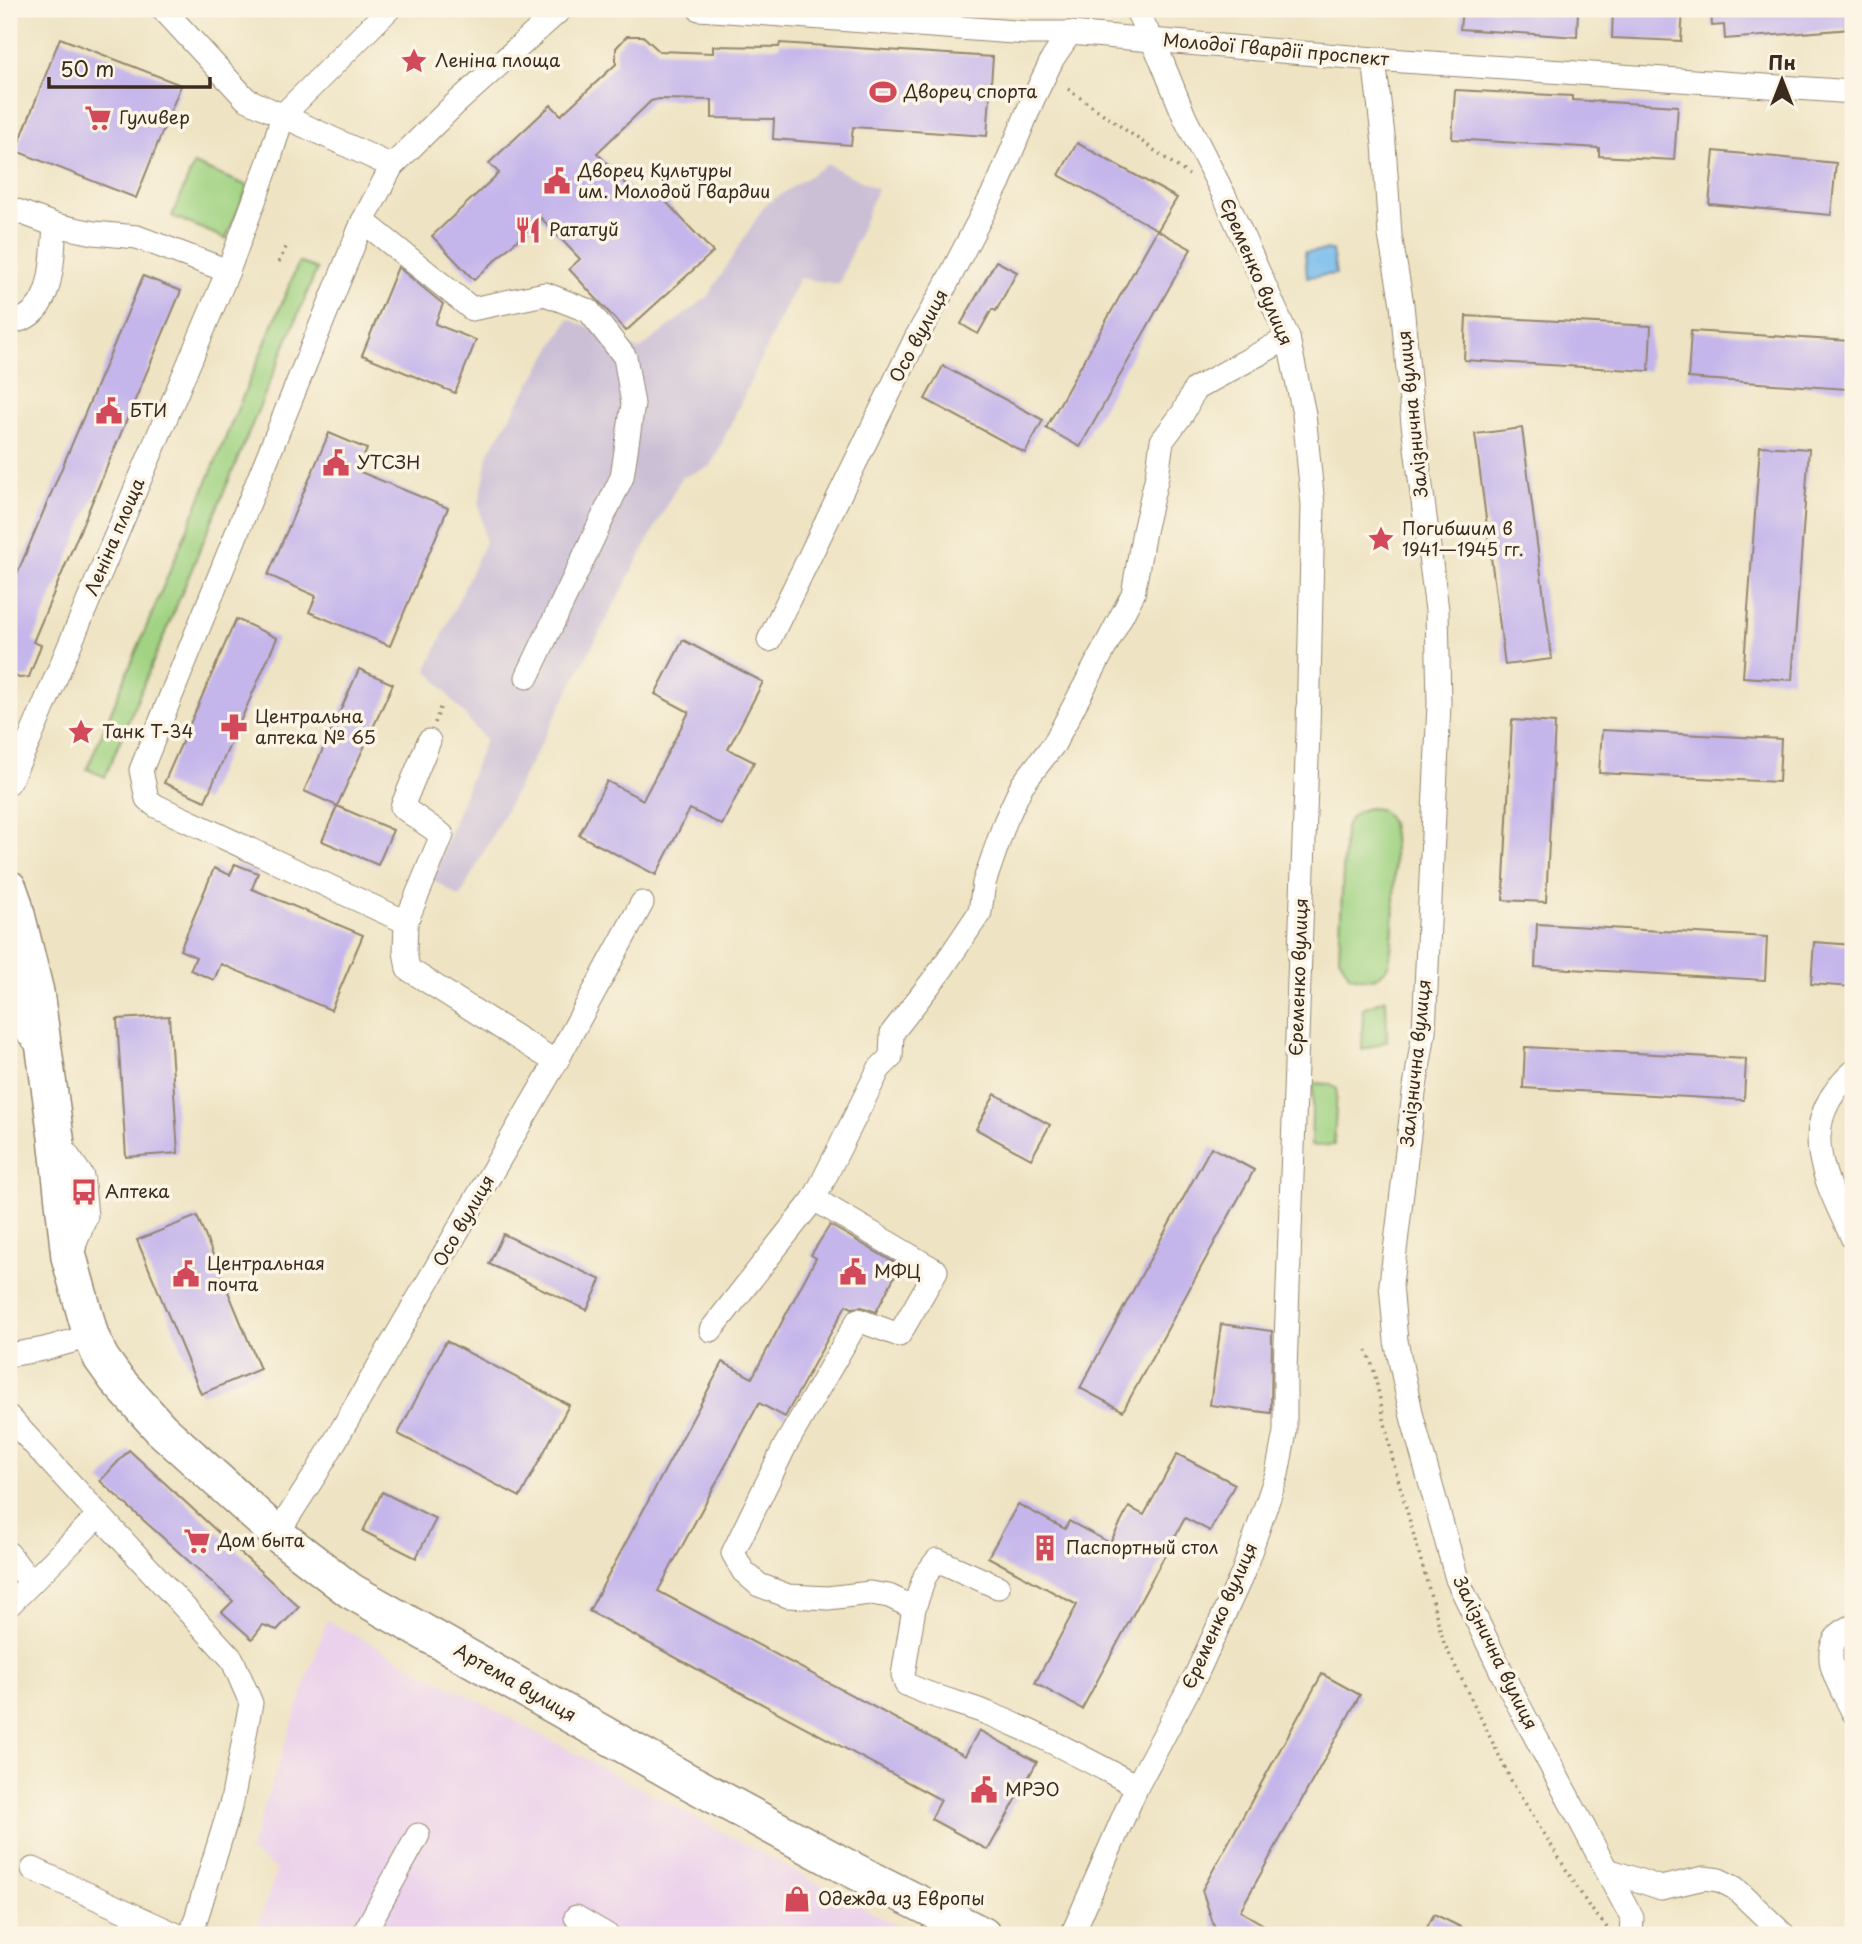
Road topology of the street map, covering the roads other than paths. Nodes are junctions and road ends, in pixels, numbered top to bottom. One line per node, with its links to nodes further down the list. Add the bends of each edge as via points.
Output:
1 (163, 9): 10 (street, via 246,99)
2 (388, 9): 10 (street, Леніна площа)
3 (561, 9): 11 (street)
4 (699, 9): 6 (street, Молодої Гвардії проспект)
5 (1136, 9): 7 (street, Єременко вулиця)
6 (1070, 33): 7 (street, Молодої Гвардії проспект); 18 (street, Осо вулиця, via 1053,58 999,182 916,338)
7 (1150, 40): 8 (street, Молодої Гвардії проспект); 17 (street, Єременко вулиця)
8 (1374, 59): 9 (street, Молодої Гвардії проспект); 45 (street, Залізнична вулиця, via 1390,235 1437,610 1439,704 1424,1032 1391,1284 1396,1341 1412,1418 1457,1578 1508,1685)
9 (1853, 92)
10 (283, 115): 11 (street); 15 (street, Леніна площа)
11 (392, 166): 13 (street)
12 (9, 208): 14 (street)
13 (363, 221): 19 (street, via 472,309 544,294 589,311 625,357 633,404 622,477); 24 (street, via 141,770 147,799 156,806)
14 (55, 225): 15 (street, via 137,237); 16 (street, via 46,294 35,311)
15 (228, 271): 21 (street, Леніна площа)
16 (9, 322)
17 (1288, 338): 27 (street, via 1195,388 1184,413 1161,441 1133,594 1054,744 1022,785 984,883 980,912 891,1033 891,1057 879,1069); 42 (street, Єременко вулиця, via 1304,414 1313,505 1286,1432 1277,1474 1242,1575)
18 (769, 640)
19 (527, 677)
20 (429, 741): 24 (street, via 402,807 442,835)
21 (9, 782)
22 (9, 888): 30 (highway, via 36,992 69,1257)
23 (642, 903): 25 (street, Осо вулиця)
24 (406, 922): 25 (street, via 408,969)
25 (556, 1062): 34 (street, Осо вулиця)
26 (1853, 1072): 28 (street, via 1828,1104 1817,1135 1822,1166)
27 (814, 1199): 29 (street); 39 (street, via 936,1271 899,1335 858,1320 785,1446 733,1553 758,1585 788,1596 870,1593)
28 (1853, 1239)
29 (711, 1330)
30 (96, 1347): 31 (street); 34 (highway, Артема вулиця, via 116,1379 161,1429)
31 (9, 1355)
32 (9, 1417): 33 (street)
33 (98, 1516): 36 (street); 48 (street, via 232,1658 251,1703 232,1801)
34 (277, 1534): 51 (highway, Артема вулиця, via 351,1591 717,1797)
35 (9, 1554): 36 (street)
36 (31, 1583): 38 (street)
37 (998, 1587): 39 (street, via 937,1560 925,1576)
38 (9, 1605)
39 (914, 1608): 42 (street, via 903,1675 906,1684 1047,1738)
40 (1853, 1626): 41 (street, via 1839,1635 1830,1649 1830,1665)
41 (1853, 1712)
42 (1137, 1786): 52 (street, Єременко вулиця)
43 (418, 1835): 49 (street)
44 (33, 1869): 47 (street)
45 (1608, 1870): 53 (street, Залізнична вулиця, via 1632,1918); 54 (street, via 1661,1888 1704,1878 1719,1880 1735,1888)
46 (576, 1917): 50 (street)
47 (177, 1935)
48 (191, 1935)
49 (362, 1935)
50 (607, 1935)
51 (983, 1935)
52 (1072, 1935)
53 (1631, 1935)
54 (1784, 1935)

